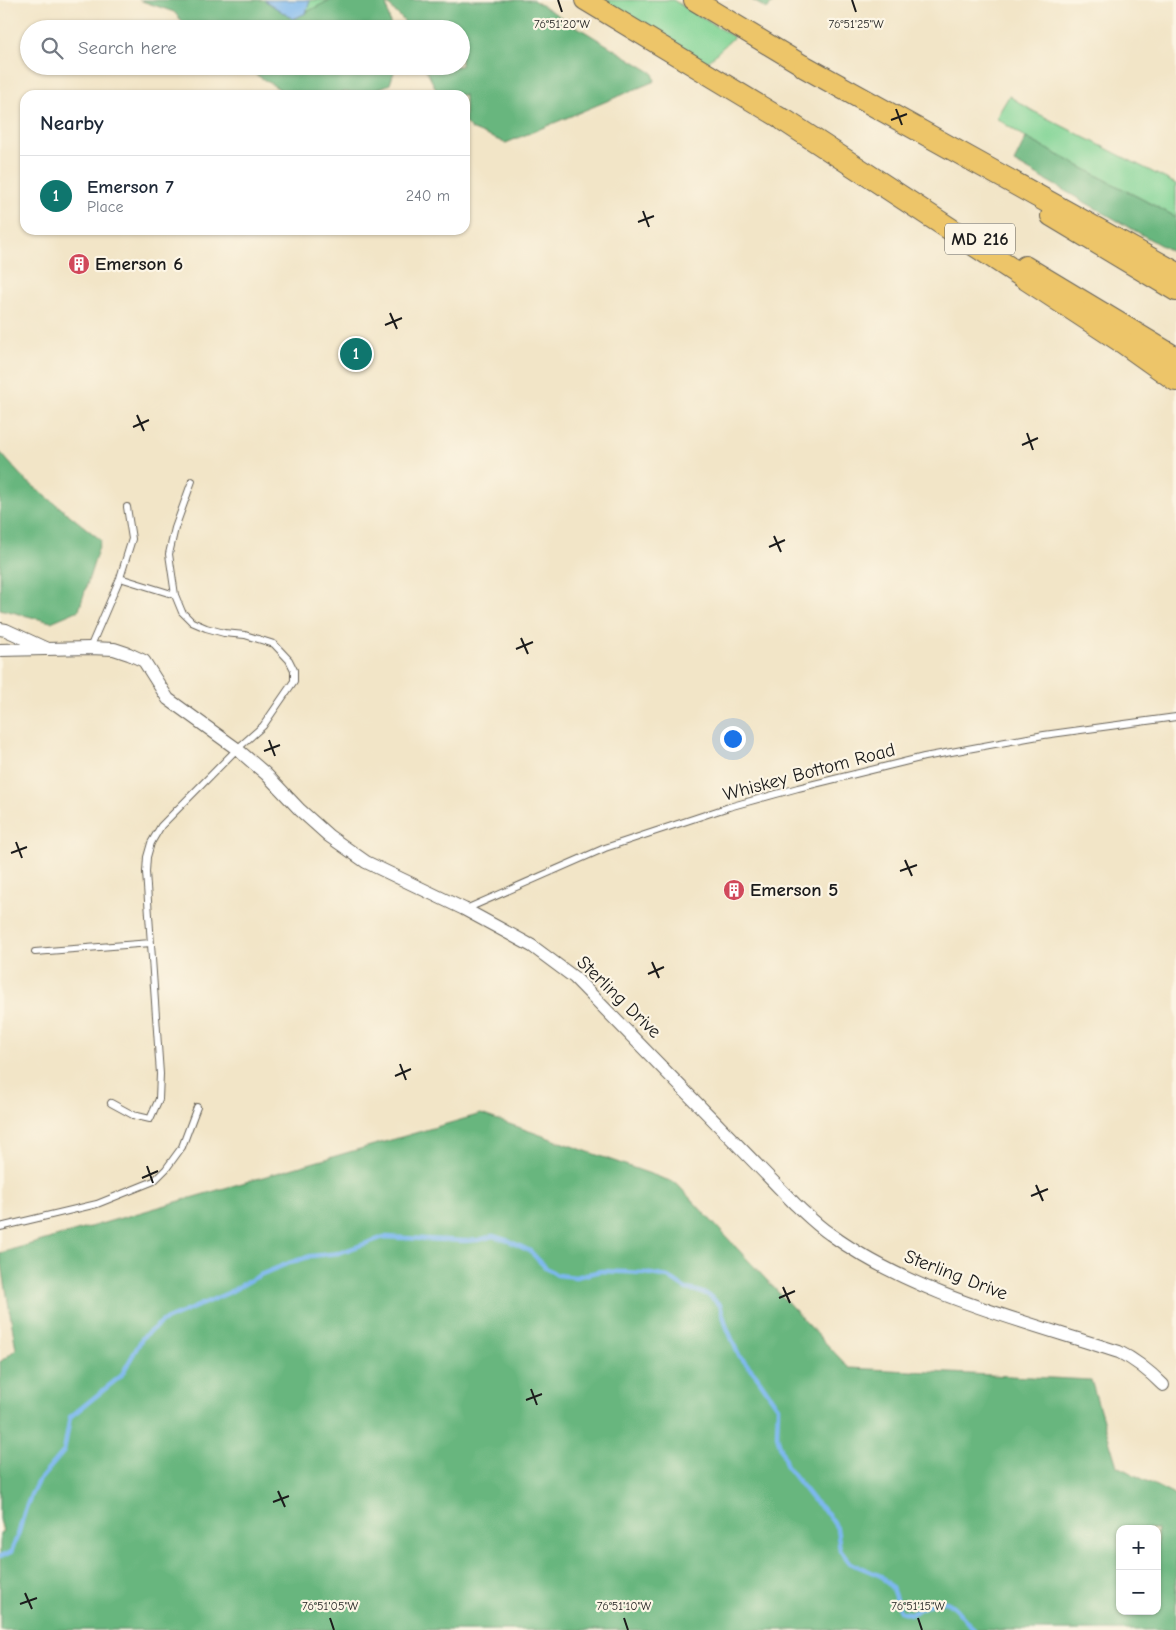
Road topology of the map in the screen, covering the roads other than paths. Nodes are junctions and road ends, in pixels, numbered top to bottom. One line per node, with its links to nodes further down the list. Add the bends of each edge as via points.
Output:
1 (585, 0): 4 (main road, MD 216)
2 (694, 0): 3 (main road, MD 216)
3 (805, 67): 5 (highway); 6 (main road, MD 216)
4 (784, 120): 7 (main road, MD 216); 8 (highway)
5 (1176, 273)
6 (1176, 291)
7 (1176, 357)
8 (1176, 380)
9 (192, 481): 12 (lane, via 169,554)
10 (127, 507): 11 (lane, via 132,539)
11 (120, 578): 12 (lane); 14 (lane)
12 (175, 595): 18 (lane, via 182,612 192,622 274,644 294,670 294,681 277,707 263,726)
13 (0, 629): 15 (street, Sterling Drive)
14 (90, 648): 15 (street, Sterling Drive); 18 (street, Sterling Drive, via 114,649 144,661 168,699)
15 (47, 649): 16 (street, Sterling Drive)
16 (0, 650)
17 (1176, 717): 19 (lane, Whiskey Bottom Road, via 1044,735 934,756 798,788 605,848)
18 (237, 749): 19 (street, Sterling Drive, via 329,836 366,862); 20 (lane, via 161,826 151,843 146,872)
19 (464, 909): 25 (street, Sterling Drive, via 532,946 575,978 795,1204 829,1234 914,1283 1118,1352 1140,1364)
20 (151, 943): 21 (lane); 22 (lane, via 160,1074 158,1099 150,1119 133,1115)
21 (35, 952)
22 (111, 1103)
23 (197, 1107): 24 (lane, via 182,1147 154,1181 97,1204)
24 (0, 1227)
25 (1163, 1385)

